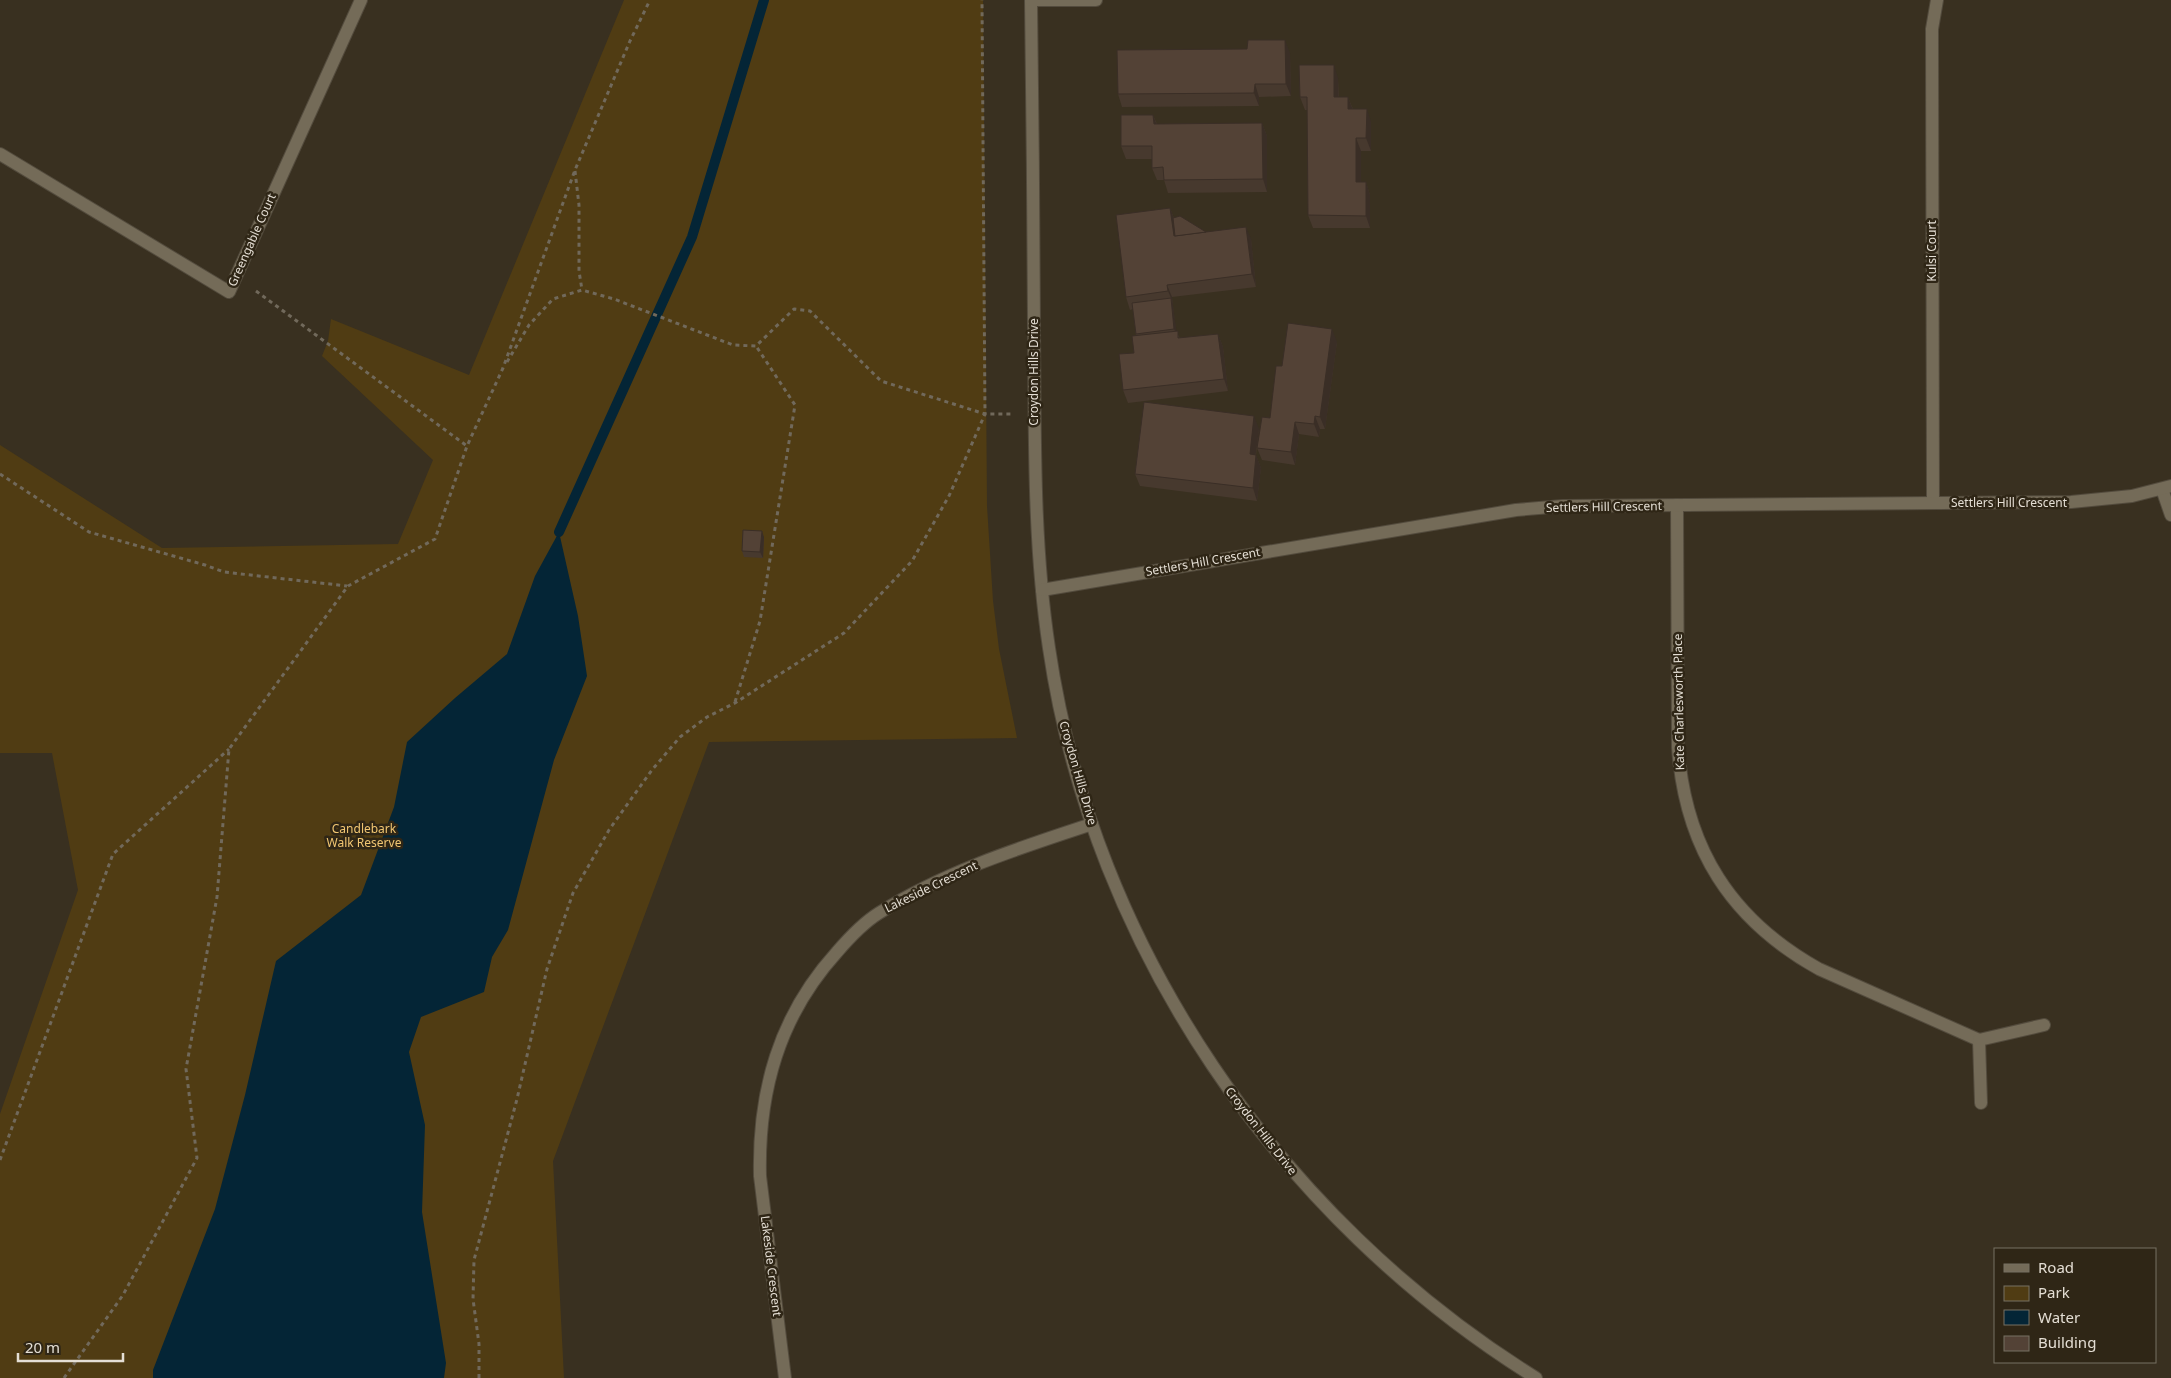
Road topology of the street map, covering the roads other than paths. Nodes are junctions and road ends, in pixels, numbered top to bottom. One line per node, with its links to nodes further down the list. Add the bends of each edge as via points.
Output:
1 (361, 0): 5 (street, Greengable Court, via 229,292)
2 (1031, 0): 3 (street); 10 (street, Croydon Hills Drive, via 1035,502)
3 (1096, 0)
4 (1937, 0): 7 (street, Kulsi Court, via 1932,29)
5 (0, 154)
6 (2167, 487): 7 (street, Settlers Hill Crescent, via 2102,501); 9 (street)
7 (1933, 503): 8 (street, Settlers Hill Crescent)
8 (1677, 505): 10 (street, Settlers Hill Crescent, via 1563,506 1516,510); 13 (street, Kate Charlesworth Place, via 1680,774 1691,825 1706,857 1724,888 1747,916 1795,956)
9 (2171, 515)
10 (1042, 590): 11 (street, Croydon Hills Drive, via 1060,708)
11 (1092, 824): 15 (street, Lakeside Crescent, via 978,864 877,914 837,951 804,995 776,1056 764,1100 760,1145 760,1176); 16 (street, Croydon Hills Drive, via 1152,964 1221,1080 1262,1134 1305,1186 1403,1282 1457,1325)
12 (2044, 1025): 13 (street)
13 (1979, 1040): 14 (street)
14 (1981, 1103)
15 (785, 1378)
16 (1536, 1378)

